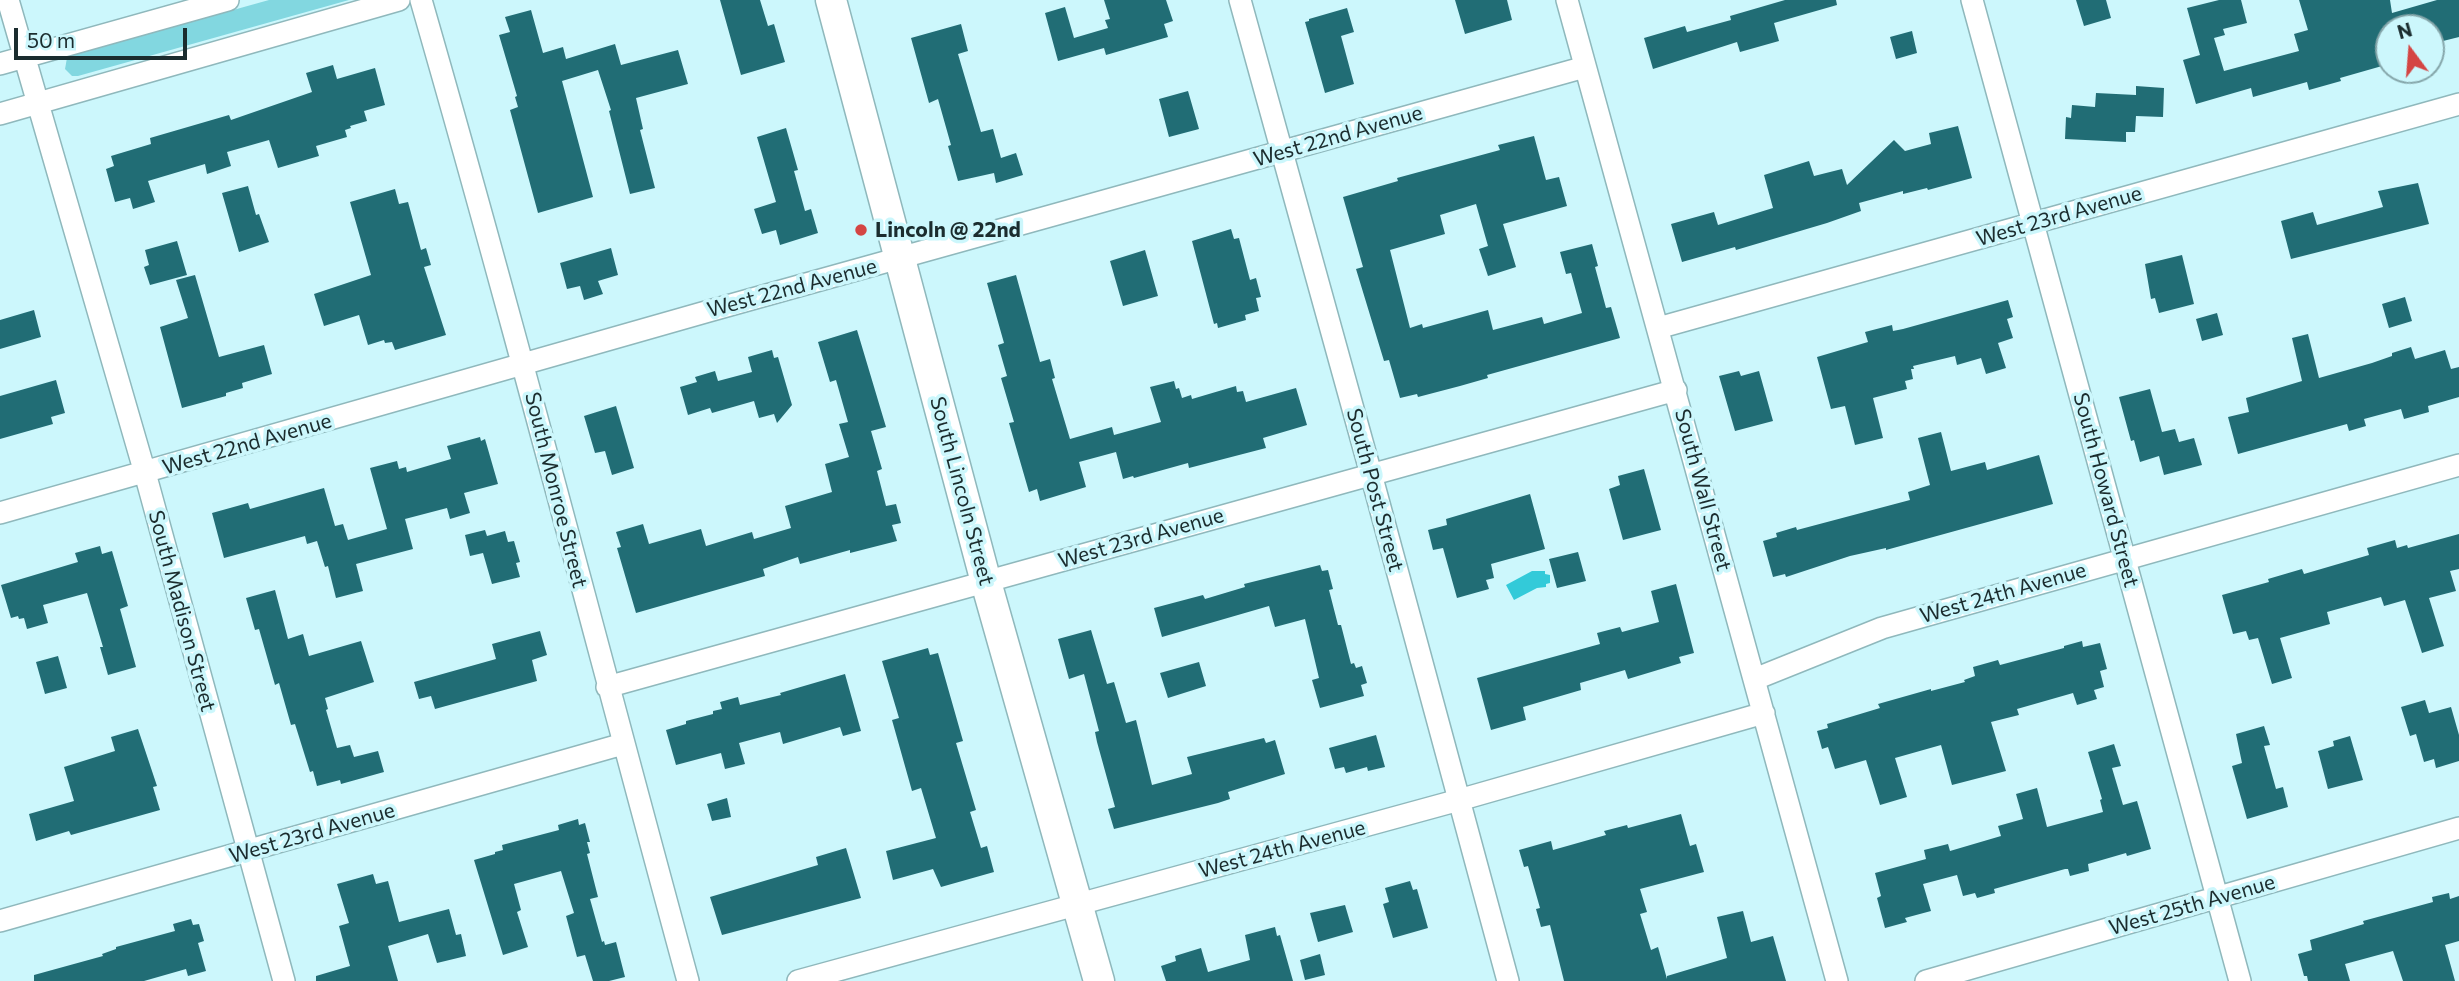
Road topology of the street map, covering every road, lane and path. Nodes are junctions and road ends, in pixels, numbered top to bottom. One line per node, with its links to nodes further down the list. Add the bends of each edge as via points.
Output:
1 (8, 0): 9 (street, South Madison Street)
2 (228, 0): 9 (street)
3 (399, 0): 12 (street)
4 (421, 0): 19 (street, South Monroe Street)
5 (831, 0): 17 (street, South Lincoln Street)
6 (1240, 0): 15 (street, South Post Street)
7 (1567, 0): 11 (street, South Wall Street)
8 (1972, 0): 16 (street, South Howard Street)
9 (24, 57): 10 (street); 12 (street, South Madison Street)
10 (0, 64)
11 (1585, 67): 15 (street, West 22nd Avenue); 18 (street, South Wall Street)
12 (38, 104): 14 (street); 22 (street, South Madison Street)
13 (2459, 104): 16 (street, West 23rd Avenue)
14 (0, 114)
15 (1281, 152): 17 (street, West 22nd Avenue); 23 (street, South Post Street)
16 (2034, 223): 18 (street, West 23rd Avenue); 25 (street, South Howard Street)
17 (901, 258): 19 (street, West 22nd Avenue); 26 (street, South Lincoln Street)
18 (1658, 328): 20 (street, South Wall Street)
19 (524, 364): 22 (street, West 22nd Avenue); 28 (street, South Monroe Street)
20 (1676, 390): 23 (street, West 23rd Avenue); 27 (street, South Wall Street)
21 (2459, 465): 25 (street, West 24th Avenue)
22 (145, 473): 24 (street, West 22nd Avenue); 33 (street, South Madison Street)
23 (1371, 474): 26 (street, West 23rd Avenue); 31 (street, South Post Street)
24 (0, 513)
25 (2125, 559): 27 (street, West 24th Avenue, via 1882,628); 34 (street, South Howard Street)
26 (986, 582): 28 (street, West 23rd Avenue); 35 (street, South Lincoln Street)
27 (1755, 679): 29 (street, South Wall Street)
28 (607, 687): 30 (street, South Monroe Street)
29 (1764, 713): 31 (street, West 24th Avenue); 42 (street, South Wall Street)
30 (623, 744): 33 (street, West 23rd Avenue); 38 (street, South Monroe Street)
31 (1459, 800): 35 (street, West 24th Avenue); 41 (street, South Post Street)
32 (2459, 828): 34 (street, West 25th Avenue)
33 (247, 851): 36 (street, West 23rd Avenue); 37 (street, South Madison Street)
34 (2217, 897): 43 (street, West 25th Avenue); 44 (street, South Howard Street)
35 (1078, 904): 39 (street, West 24th Avenue); 40 (street, South Lincoln Street)
36 (0, 921)
37 (284, 981)
38 (688, 981)
39 (798, 981)
40 (1099, 981)
41 (1508, 981)
42 (1837, 981)
43 (1926, 981)
44 (2239, 981)

